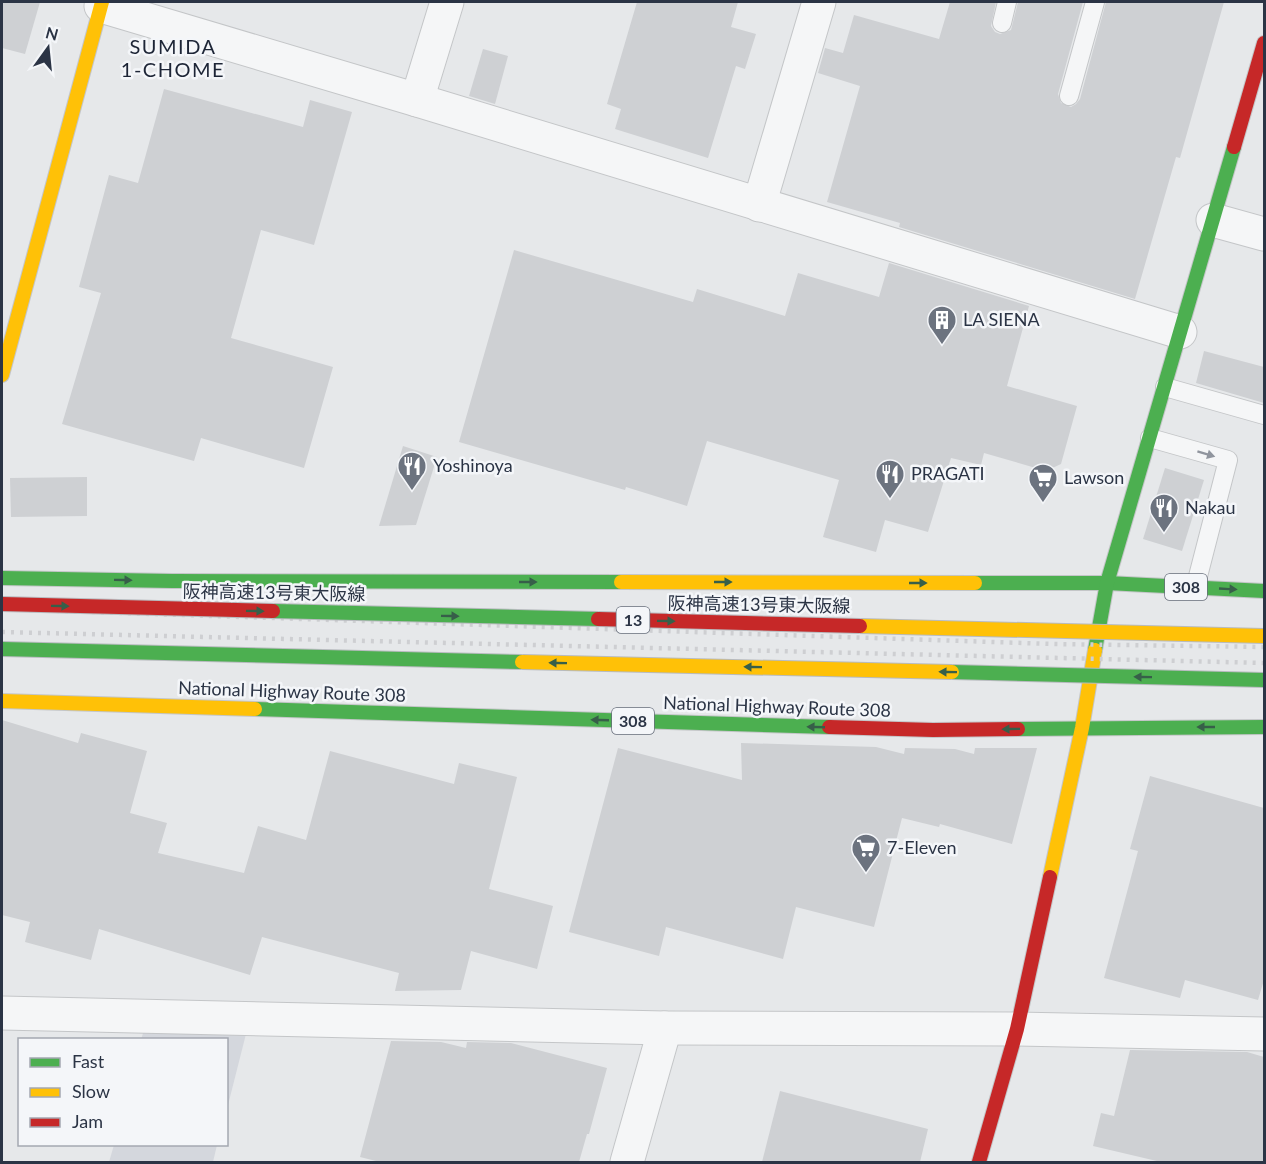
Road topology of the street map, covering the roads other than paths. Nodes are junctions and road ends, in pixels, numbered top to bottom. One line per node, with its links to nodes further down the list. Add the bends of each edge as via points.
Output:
1 (447, 2): 9 (street)
2 (819, 2): 10 (street)
3 (1007, 2): 6 (lane)
4 (1095, 2): 8 (lane)
5 (102, 4): 9 (street); 14 (main road)
6 (1002, 23)
7 (1264, 43): 11 (main road)
8 (1069, 96)
9 (417, 100): 10 (street)
10 (759, 205): 13 (street)
11 (1213, 220): 12 (street); 13 (main road)
12 (1264, 234)
13 (1180, 332): 16 (main road)
14 (7, 335): 15 (main road)
15 (2, 375)
16 (1165, 387): 17 (lane); 18 (main road)
17 (1264, 415)
18 (1150, 438): 20 (main road); 21 (lane, one-way to 21, via 1228,460)
19 (2, 578): 20 (main road, 308, one-way to 20)
20 (1107, 583): 21 (main road, 308); 29 (main road)
21 (1196, 588): 22 (main road, 308, one-way to 22)
22 (1264, 591)
23 (2, 604): 24 (main road, 阪神高速13号東大阪線 / 13, one-way to 24, bridge)
24 (1264, 636)
25 (2, 649): 26 (main road, one-way to 25, bridge)
26 (1264, 680)
27 (2, 701): 29 (main road, National Highway Route 308 / 308, one-way to 27, via 933,730)
28 (1264, 727): 29 (main road, National Highway Route 308 / 308, one-way to 29)
29 (1082, 728): 32 (main road)
30 (2, 1013): 31 (street)
31 (665, 1028): 32 (street); 34 (street)
32 (1017, 1029): 33 (street); 35 (main road)
33 (1264, 1034)
34 (627, 1162)
35 (979, 1162)

